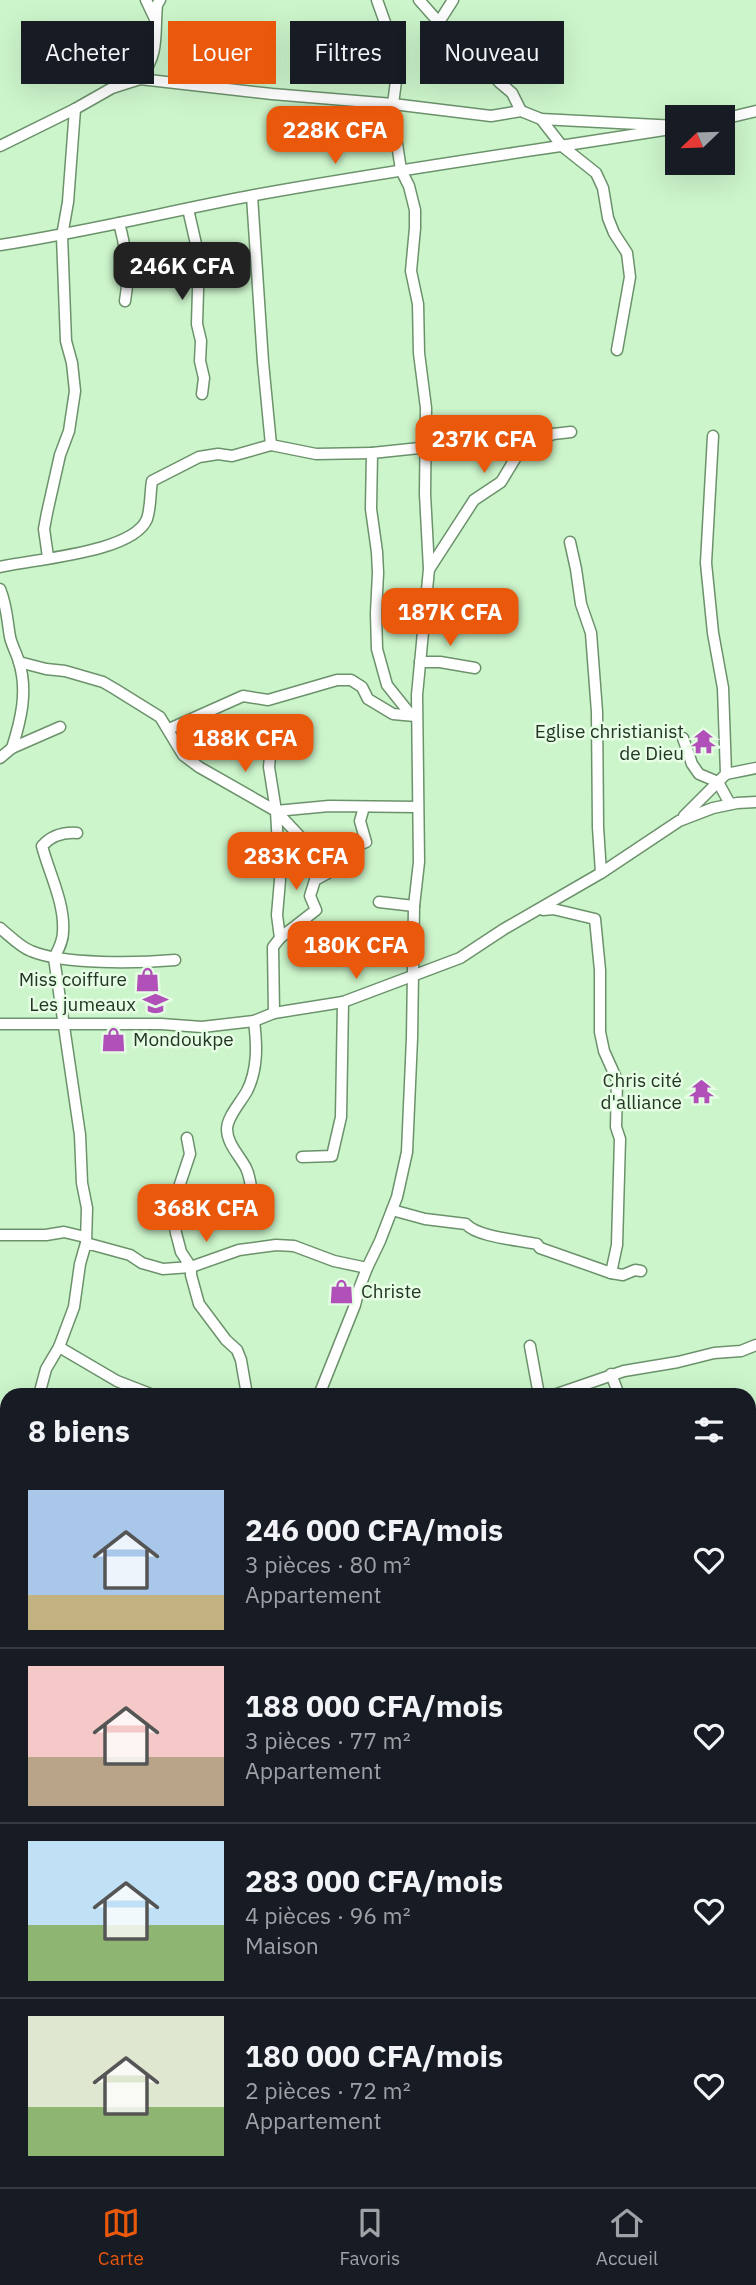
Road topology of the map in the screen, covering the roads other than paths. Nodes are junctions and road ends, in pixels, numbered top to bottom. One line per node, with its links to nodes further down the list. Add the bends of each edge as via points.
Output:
1 (146, 0): 8 (street)
2 (160, 0): 8 (street)
3 (377, 0): 7 (street)
4 (384, 0): 7 (street)
5 (419, 0): 9 (street)
6 (453, 0): 10 (street)
7 (383, 14): 15 (street, via 394,58)
8 (156, 20): 11 (street)
9 (438, 21)
10 (440, 21)
11 (154, 44)
12 (154, 81): 15 (street)
13 (124, 84): 16 (street)
14 (502, 84): 17 (street, via 513,93)
15 (393, 104): 17 (street, via 491,116); 25 (street)
16 (75, 109): 23 (street); 29 (street)
17 (521, 111): 20 (street)
18 (756, 111): 19 (street)
19 (735, 116)
20 (541, 119): 21 (street); 24 (street)
21 (665, 126)
22 (665, 129): 24 (street)
23 (0, 146)
24 (562, 146): 25 (street); 32 (street, via 596,173 608,218 627,253 629,277)
25 (401, 170): 26 (street); 38 (street, via 415,210 411,271 418,304)
26 (252, 196): 27 (street); 37 (street)
27 (188, 209): 28 (street); 33 (street, via 199,257)
28 (120, 223): 29 (street); 31 (street, via 127,267)
29 (62, 236): 30 (street); 41 (street, via 66,341 75,391 44,529)
30 (0, 245)
31 (125, 301)
32 (617, 350)
33 (202, 394)
34 (571, 432): 35 (street)
35 (553, 434): 38 (street); 43 (street, via 521,449 501,482 474,500)
36 (713, 436): 56 (street, via 706,563 723,688)
37 (271, 446): 39 (street, via 316,454); 41 (street, via 232,456 210,454 154,479 147,518 130,537 101,548)
38 (425, 447): 39 (street); 43 (street)
39 (372, 453): 48 (street, via 377,649 387,685)
40 (570, 542): 66 (street, via 591,633)
41 (48, 557): 42 (street)
42 (0, 567)
43 (429, 569): 46 (street)
44 (0, 589): 45 (street)
45 (19, 662): 51 (street, via 103,682 153,711); 53 (street, via 24,686)
46 (420, 662): 47 (street); 48 (street)
47 (475, 668)
48 (414, 716): 51 (street, via 394,714 368,699 362,687 351,680 337,680 268,700 243,696); 61 (street)
49 (272, 726): 62 (street, via 269,767)
50 (60, 727): 53 (street)
51 (169, 729): 62 (street, via 183,755)
52 (683, 738): 57 (street, via 699,774)
53 (12, 748): 54 (street)
54 (0, 758)
55 (756, 768): 56 (street)
56 (726, 774): 57 (street)
57 (718, 782): 59 (street); 63 (street)
58 (756, 802): 59 (street)
59 (730, 804): 63 (street)
60 (364, 807): 61 (street); 62 (street); 62 (street, via 360,821 366,842 351,848 306,843)
61 (416, 807): 68 (street, via 419,862)
62 (276, 811): 71 (street)
63 (679, 821): 66 (street)
64 (77, 833): 72 (street, via 52,837 42,846 62,912 61,945)
65 (328, 873): 71 (street, via 315,880 310,896 316,910)
66 (601, 873): 69 (street)
67 (379, 902): 68 (street)
68 (414, 906): 74 (street)
69 (538, 911): 74 (street, via 460,958); 89 (street, via 554,909 595,919 600,1032 617,1080 620,1139 617,1245)
70 (0, 928): 72 (street, via 29,951)
71 (280, 937): 76 (street, via 273,947)
72 (54, 958): 73 (street); 79 (street)
73 (175, 960)
74 (411, 978): 75 (street); 83 (street, via 407,1152)
75 (343, 1002): 76 (street); 81 (street, via 341,1117 332,1156)
76 (274, 1013): 77 (street)
77 (254, 1021): 79 (street, via 202,1027); 82 (street, via 253,1070 227,1130 247,1171)
78 (0, 1024): 79 (street)
79 (62, 1024): 85 (street, via 80,1135 87,1208)
80 (187, 1138): 86 (street, via 190,1154 172,1208 181,1252)
81 (302, 1157)
82 (252, 1195)
83 (392, 1210): 87 (street); 89 (street, via 466,1224 479,1234 537,1244)
84 (0, 1235): 85 (street, via 64,1232)
85 (85, 1240): 86 (street, via 163,1269); 92 (street, via 74,1307)
86 (191, 1267): 87 (street, via 239,1250 276,1245); 96 (street, via 199,1304 237,1350)
87 (367, 1268): 97 (street)
88 (641, 1271): 89 (street)
89 (611, 1273)
90 (756, 1345): 93 (street)
91 (530, 1346): 98 (street)
92 (59, 1347): 94 (street, via 49,1361); 95 (street)
93 (611, 1374): 99 (street); 100 (street)
94 (41, 1388)
95 (135, 1388)
96 (246, 1388)
97 (322, 1388)
98 (538, 1388)
99 (573, 1388)
100 (616, 1388)

